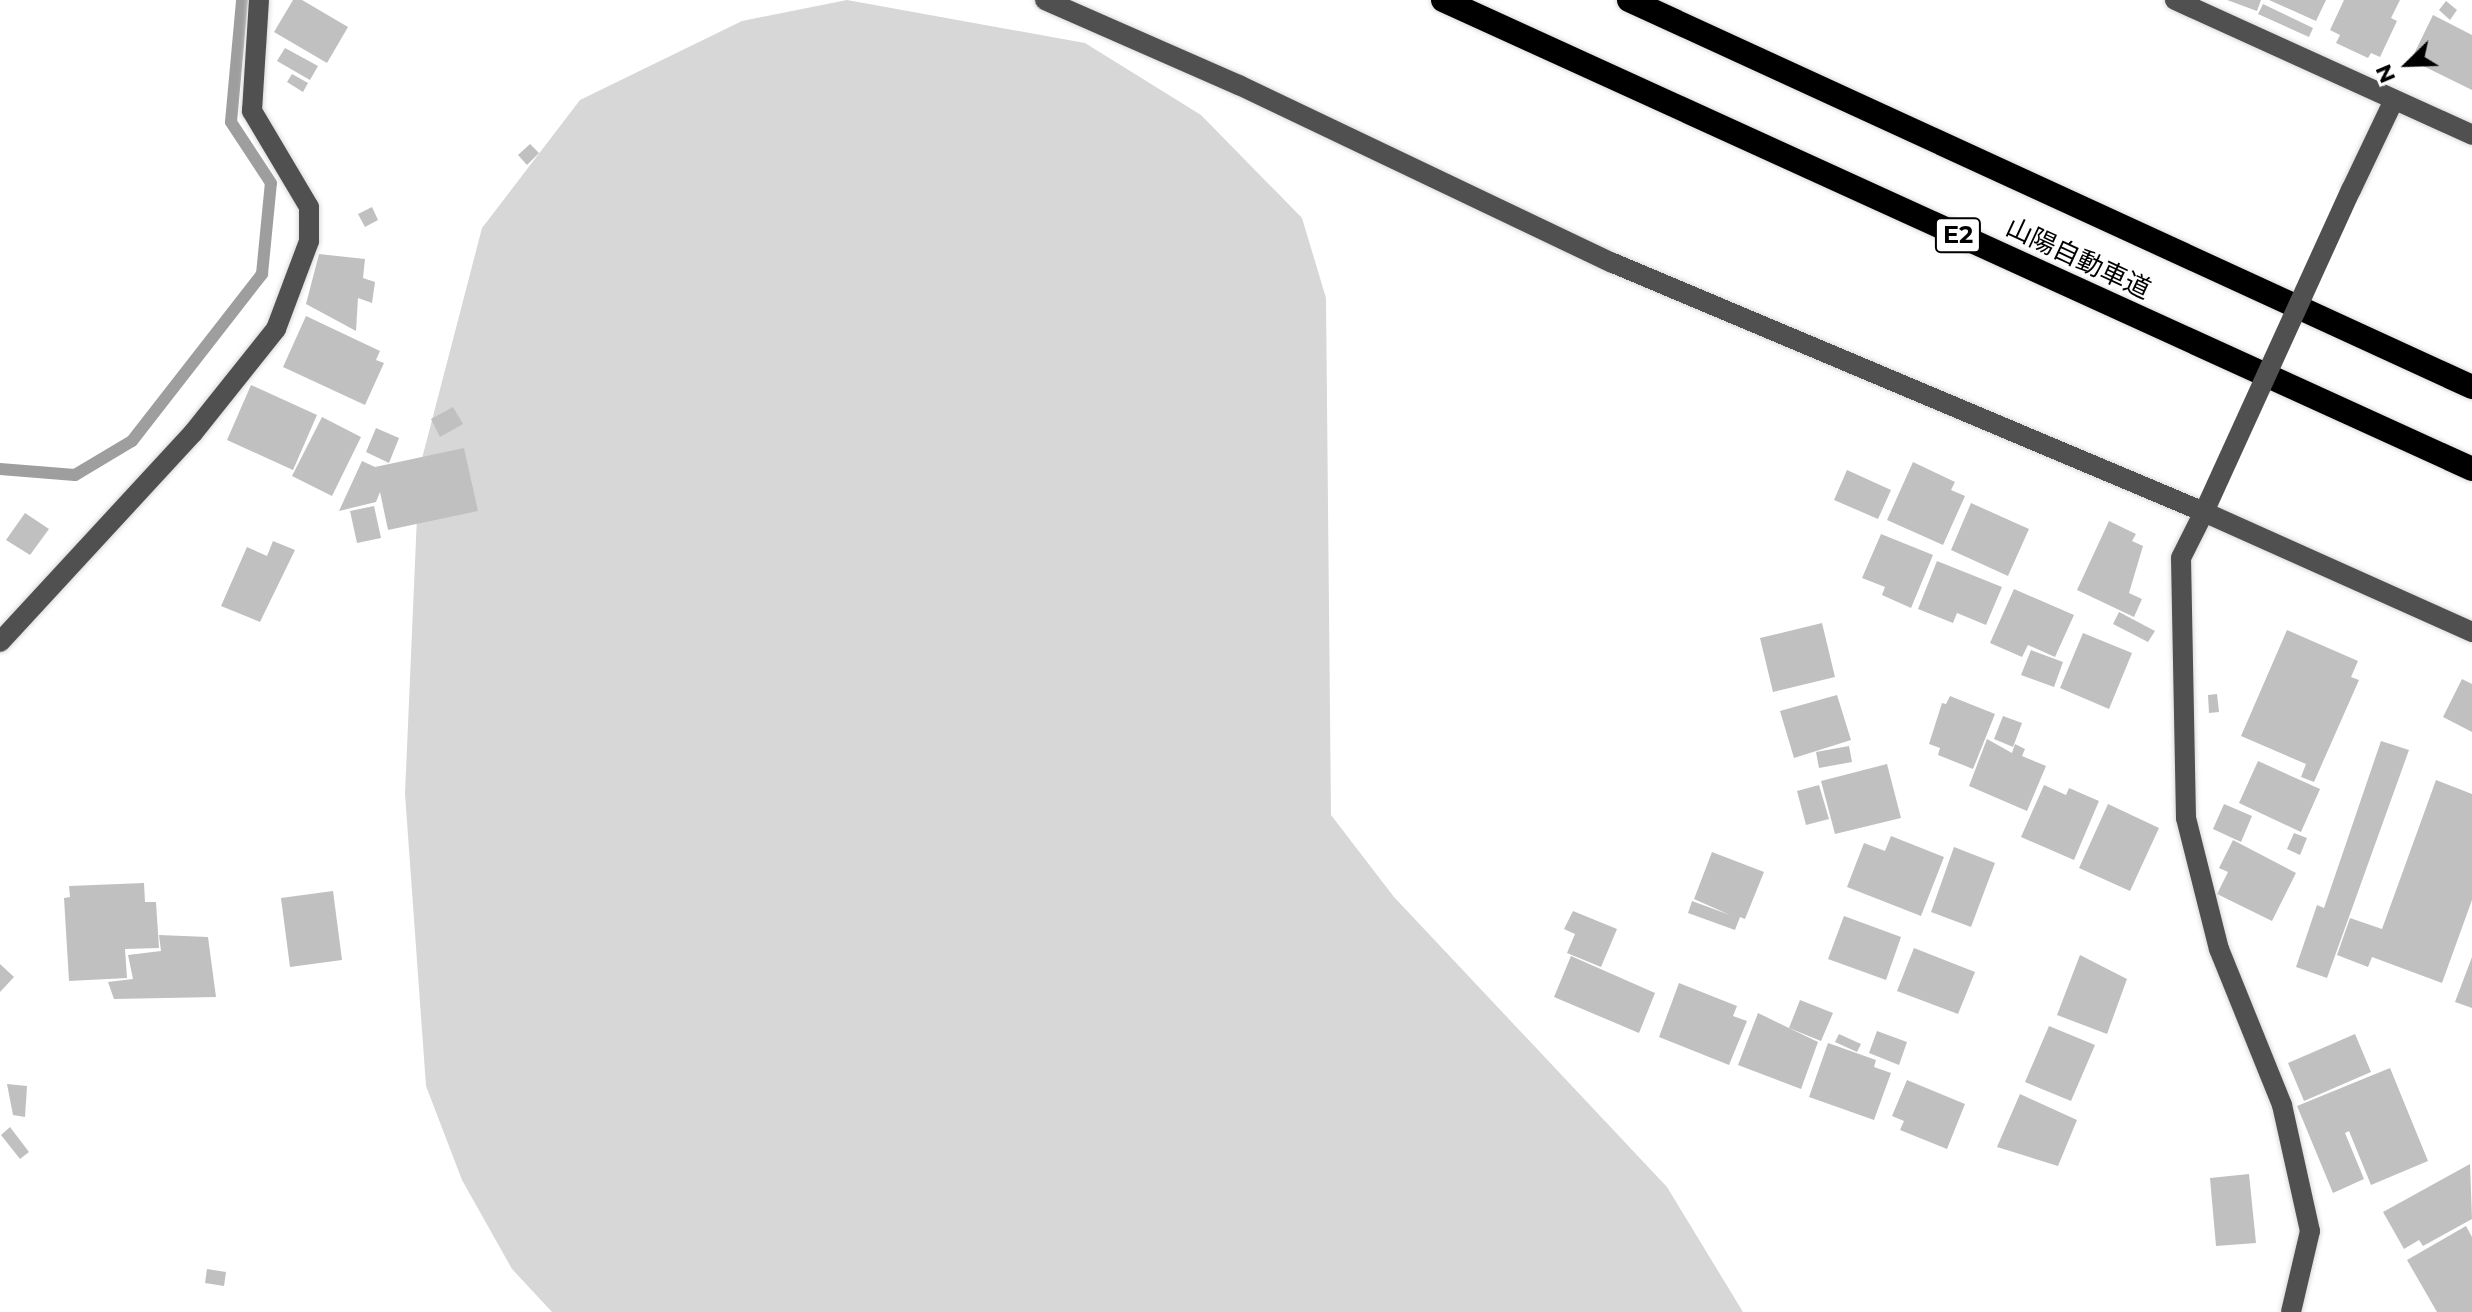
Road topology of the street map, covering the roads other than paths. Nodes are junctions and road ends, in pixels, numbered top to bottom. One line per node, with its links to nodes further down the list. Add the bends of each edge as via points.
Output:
1 (259, 0): 12 (street, via 252,111 309,207 309,241 276,329 193,433)
2 (1045, 0): 10 (street, via 1239,85 1613,263)
3 (1443, 0): 9 (highway, 山陽自動車道 / E2)
4 (1629, 0): 8 (highway, 山陽自動車道)
5 (2175, 0): 6 (street)
6 (2393, 102): 7 (street); 10 (street, bridge)
7 (2472, 135)
8 (2472, 387)
9 (2472, 469)
10 (2204, 512): 11 (street); 13 (street, via 2181,558 2186,818 2219,949 2282,1105 2310,1231)
11 (2472, 632)
12 (0, 642)
13 (2291, 1312)

